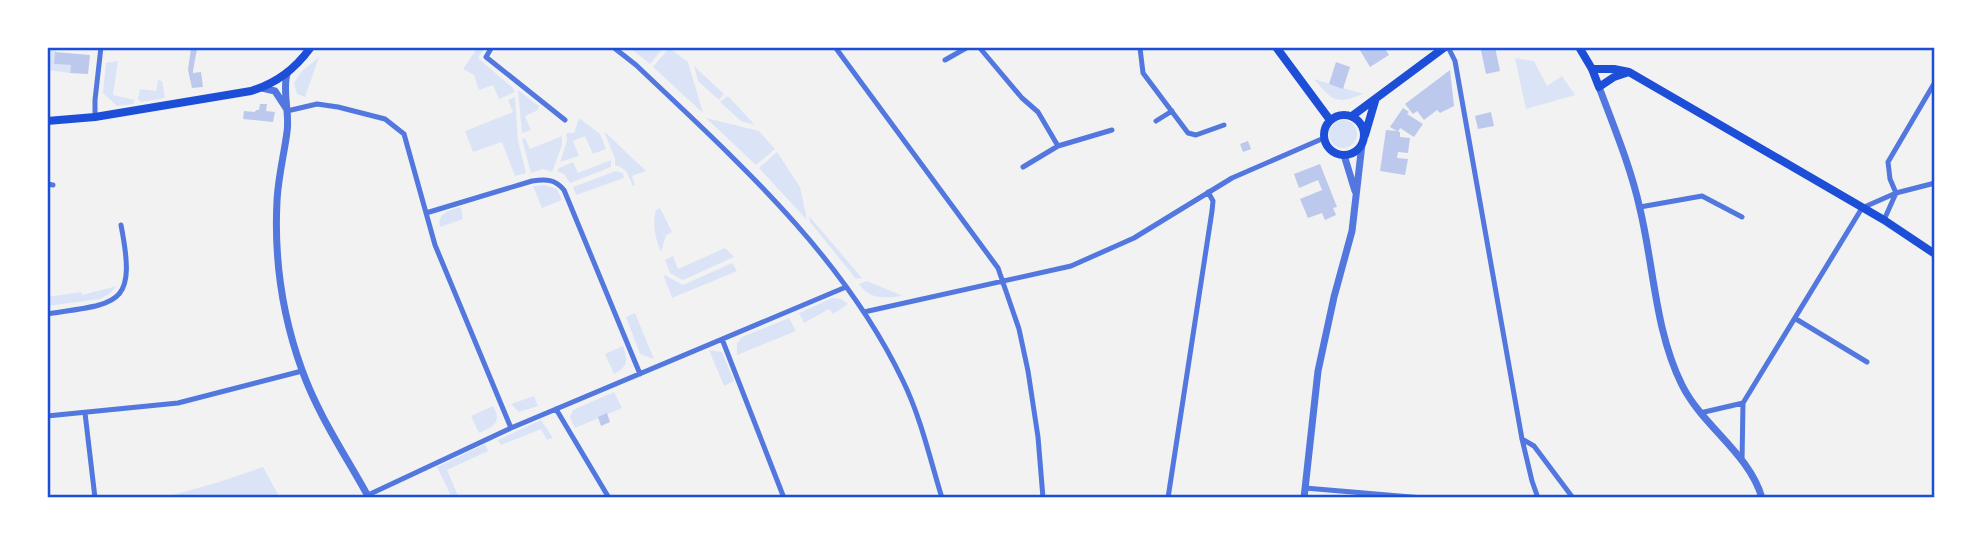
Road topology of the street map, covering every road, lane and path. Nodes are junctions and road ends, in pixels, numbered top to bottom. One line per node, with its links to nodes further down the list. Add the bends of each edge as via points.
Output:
1 (100, 47): 23 (street)
2 (312, 47): 15 (main road)
3 (492, 47): 24 (street, via 486,57)
4 (613, 47): 48 (street, via 763,188)
5 (835, 47): 47 (street, via 992,257)
6 (968, 47): 12 (street)
7 (979, 47): 33 (street, via 1038,112)
8 (1139, 47): 21 (street, via 1143,73)
9 (1276, 47): 25 (main road)
10 (1446, 47): 19 (main road); 62 (street, via 1455,61)
11 (1579, 47): 13 (main road)
12 (945, 60)
13 (1592, 69): 14 (main road); 17 (main road)
14 (1629, 72): 17 (main road); 41 (main road)
15 (287, 74): 18 (main road); 20 (street)
16 (1935, 82): 38 (street, via 1888,162)
17 (1599, 87): 40 (street)
18 (262, 88): 20 (street, via 275,91); 23 (main road)
19 (1375, 101): 22 (main road); 32 (main road)
20 (288, 111): 42 (street, via 326,105 395,125 404,134); 54 (street, via 276,199 276,245 282,302)
21 (1172, 111): 27 (street); 28 (street, via 1188,133 1196,135)
22 (1352, 116): 25 (main road); 32 (main road, via 1364,131)
23 (95, 117): 26 (main road)
24 (565, 120)
25 (1330, 120): 31 (main road)
26 (48, 121): 29 (street)
27 (1156, 121)
28 (1224, 125)
29 (47, 127)
30 (1112, 130): 33 (street)
31 (1324, 138): 34 (main road, via 1331,150); 37 (street)
32 (1363, 142): 34 (main road); 39 (street)
33 (1058, 146): 35 (street)
34 (1344, 155): 39 (street)
35 (1023, 167)
36 (1935, 183): 38 (street)
37 (1208, 192): 47 (street, via 1105,252 1070,267); 71 (street, via 1212,211)
38 (1896, 193): 41 (street); 44 (street)
39 (1356, 195): 64 (street, via 1352,232 1318,371)
40 (1640, 207): 43 (street, via 1702,196); 59 (street, via 1665,341 1682,386)
41 (1862, 208): 44 (main road); 51 (street)
42 (426, 213): 55 (street, via 532,181 557,183 564,190); 61 (street, via 448,280)
43 (1742, 218)
44 (1884, 220): 46 (main road)
45 (121, 225): 50 (street, via 127,280 118,296 103,305)
46 (1935, 254)
47 (1004, 282): 49 (street); 70 (street, via 1028,371)
48 (846, 287): 49 (street); 52 (street)
49 (864, 313): 69 (street, via 905,384)
50 (47, 314)
51 (1796, 318): 53 (street); 56 (street)
52 (722, 339): 55 (street); 68 (street)
53 (1867, 362)
54 (302, 371): 58 (street, via 178,403); 65 (street)
55 (640, 374): 57 (street)
56 (1743, 403): 59 (street); 63 (street)
57 (556, 409): 61 (street); 67 (street)
58 (85, 413): 60 (street); 66 (street)
59 (1700, 413): 63 (street)
60 (47, 416)
61 (511, 428): 65 (street)
62 (1522, 439): 74 (street); 75 (street, via 1534,446)
63 (1742, 461): 76 (street)
64 (1305, 488): 72 (street); 73 (street)
65 (368, 497)
66 (95, 498)
67 (609, 498)
68 (784, 498)
69 (942, 498)
70 (1043, 498)
71 (1168, 498)
72 (1304, 498)
73 (1423, 498)
74 (1538, 498)
75 (1573, 498)
76 (1762, 498)

